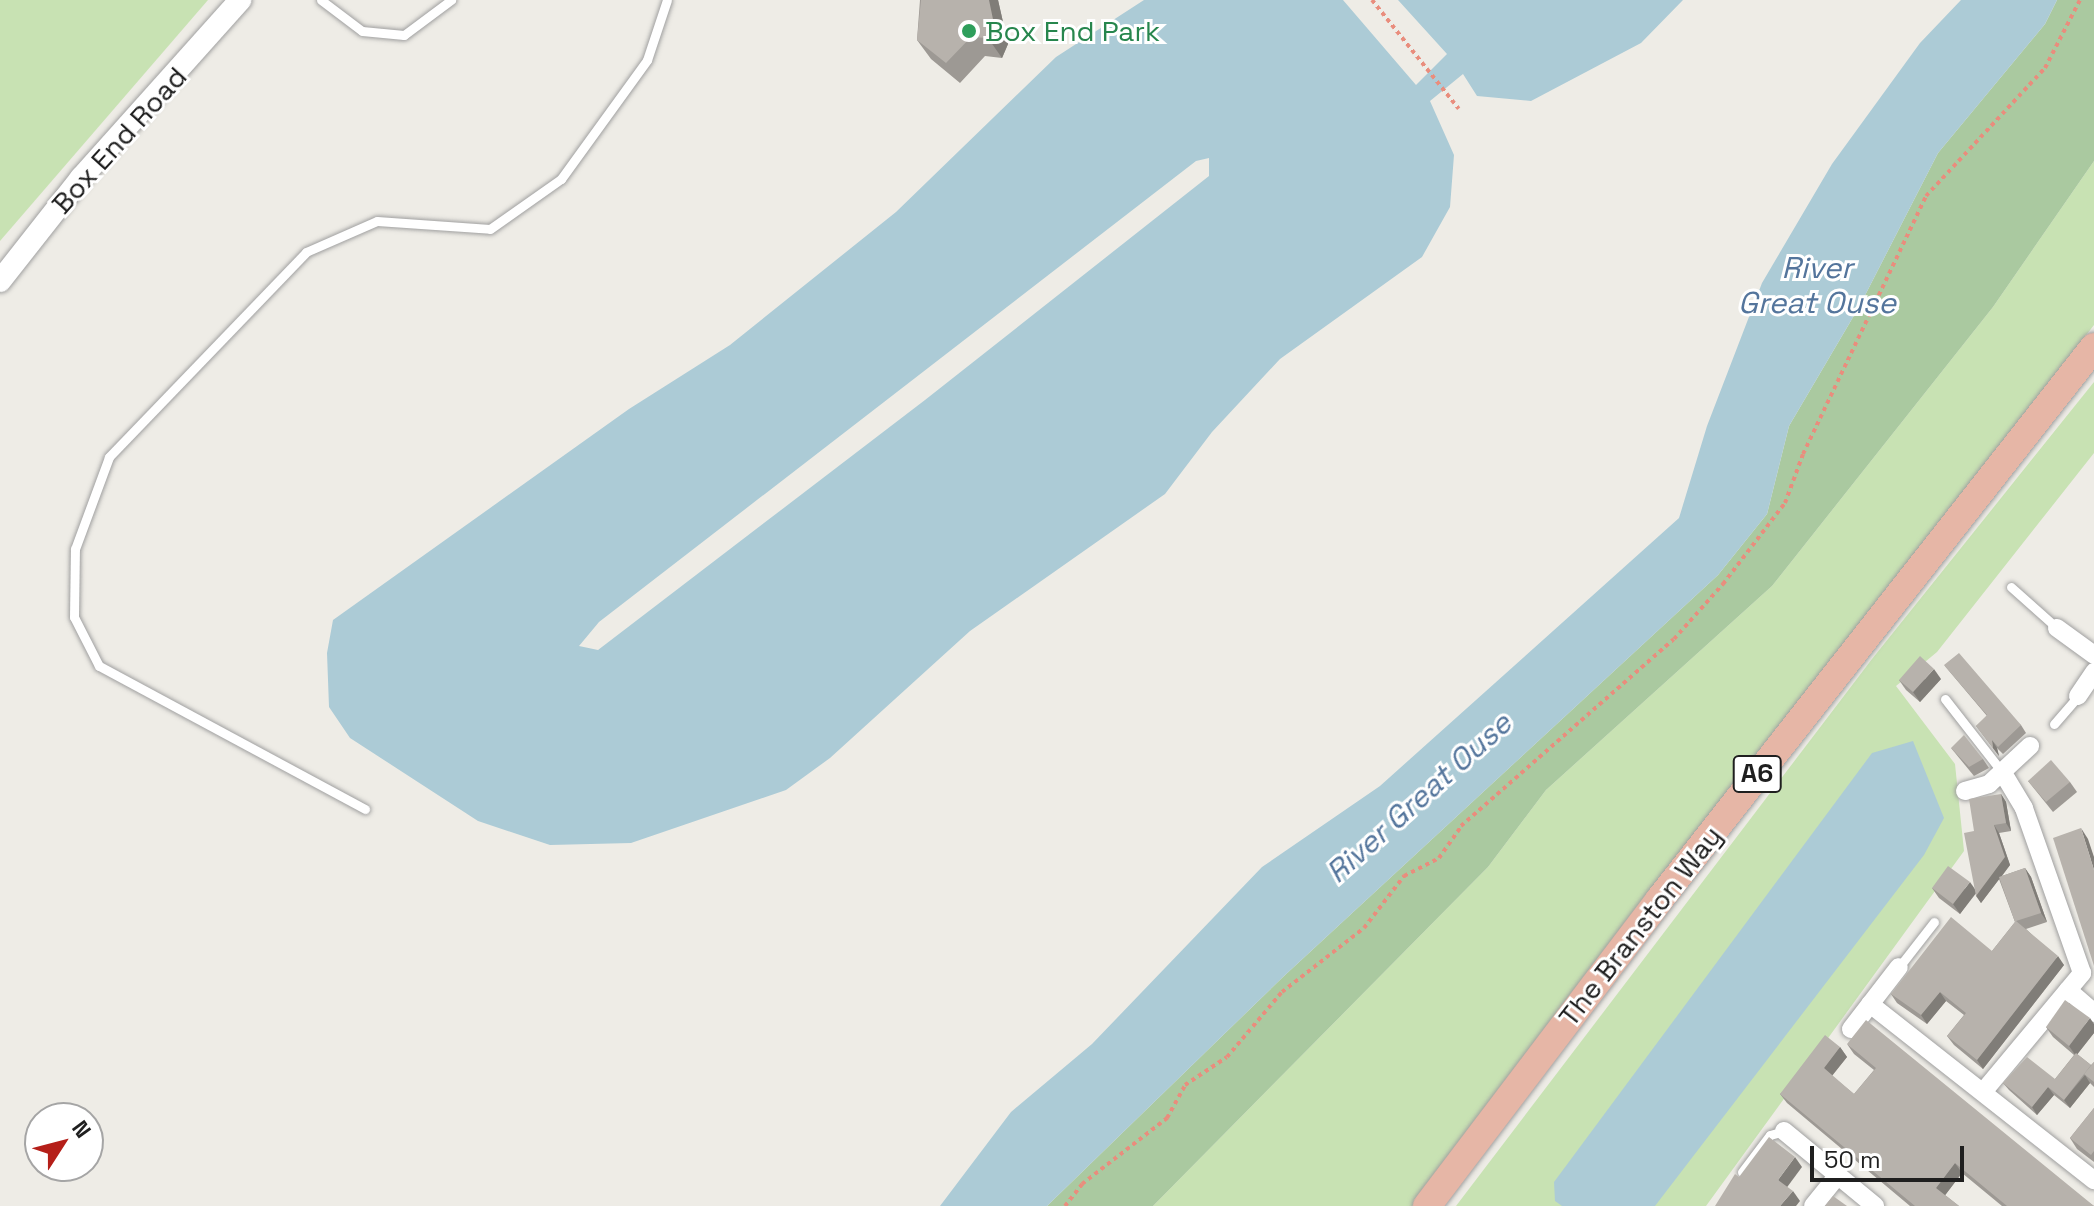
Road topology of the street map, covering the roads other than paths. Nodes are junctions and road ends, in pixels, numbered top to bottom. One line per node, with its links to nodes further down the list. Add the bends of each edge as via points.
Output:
1 (240, 0): 5 (street, Box End Road, via 81,178)
2 (321, 0): 3 (lane, via 362,31 404,35)
3 (451, 0)
4 (667, 0): 17 (lane, via 647,60 561,179 490,229 377,221 306,252 109,457 75,549 74,617 99,666)
5 (0, 281)
6 (2094, 347): 29 (highway, The Branston Way / A6, via 1748,786)
7 (2011, 587): 8 (lane)
8 (2057, 628): 9 (street)
9 (2094, 655)
10 (2094, 672): 11 (street)
11 (2078, 696): 13 (lane)
12 (1945, 699): 15 (lane)
13 (2054, 724)
14 (2030, 746): 15 (street)
15 (2003, 773): 16 (street); 20 (street, via 2024,808 2082,973)
16 (1965, 791)
17 (365, 809)
18 (1934, 922): 19 (lane)
19 (1899, 967): 21 (street)
20 (2068, 990): 22 (street); 24 (street)
21 (1870, 1004): 23 (street); 24 (street)
22 (2094, 1013)
23 (1851, 1029)
24 (1983, 1092): 28 (street)
25 (1784, 1131): 26 (lane, via 1770,1135); 27 (street)
26 (1742, 1172)
27 (1837, 1176): 30 (street); 31 (street)
28 (2094, 1180)
29 (1427, 1206)
30 (1813, 1206)
31 (1875, 1206)

